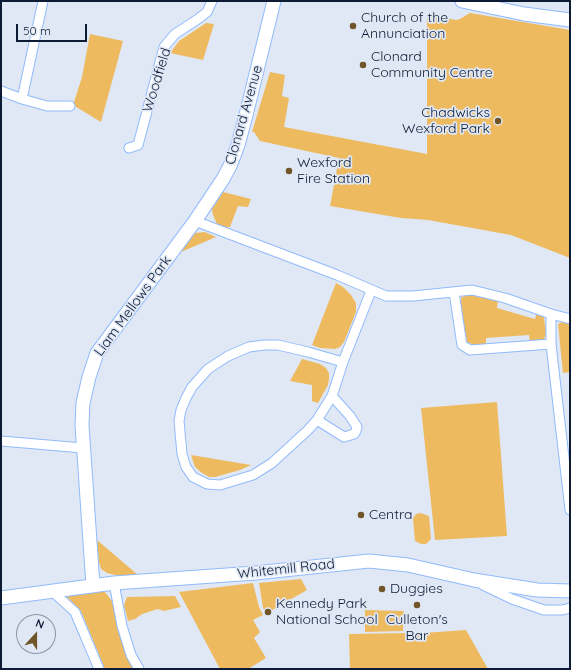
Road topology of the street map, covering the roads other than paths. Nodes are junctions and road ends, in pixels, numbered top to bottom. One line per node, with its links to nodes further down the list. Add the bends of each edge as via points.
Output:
1 (43, 1): 7 (street)
2 (212, 1): 9 (street, Woodfield, via 207,12 175,34 164,47 138,145)
3 (274, 1): 10 (street, Clonard Avenue, via 233,159)
4 (462, 1): 5 (street, via 524,14)
5 (570, 20)
6 (1, 91): 7 (street)
7 (22, 99): 8 (street, via 47,106)
8 (70, 106)
9 (129, 148)
10 (195, 221): 11 (street, via 332,273); 20 (street, Liam Mellows Park, via 97,353 88,377 83,403)
11 (371, 291): 12 (street, via 386,296); 16 (street)
12 (454, 292): 13 (street, via 479,291); 15 (street, via 462,345 470,350)
13 (550, 314): 14 (street); 15 (street)
14 (570, 319)
15 (551, 344): 21 (street)
16 (343, 362): 17 (street); 18 (street, via 278,345 249,347 228,356 208,369 186,398 179,421 182,454 186,467 193,477 206,484 220,485 253,475 272,463)
17 (332, 396): 18 (street); 18 (street, via 350,416 357,427 356,431 344,437)
18 (317, 420)
19 (1, 441): 20 (street)
20 (83, 448): 25 (street, Liam Mellows Park)
21 (567, 461): 22 (street)
22 (570, 510)
23 (474, 580): 24 (street, Whitemill Road, via 408,565 369,561); 26 (street, Whitemill Road, via 537,590); 29 (street, via 544,610)
24 (114, 583): 25 (street, Whitemill Road); 31 (street, via 122,626)
25 (93, 586): 27 (street, Whitemill Road)
26 (570, 591)
27 (53, 592): 28 (street, Whitemill Road); 30 (street, via 75,612)
28 (1, 598)
29 (570, 608)
30 (99, 669)
31 (139, 669)

